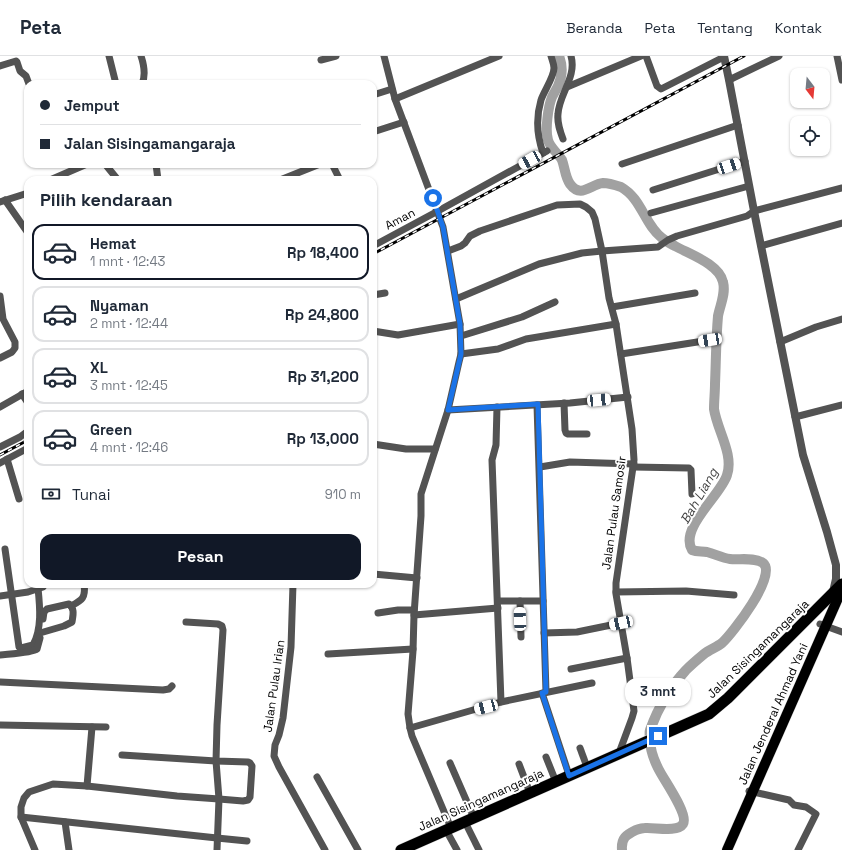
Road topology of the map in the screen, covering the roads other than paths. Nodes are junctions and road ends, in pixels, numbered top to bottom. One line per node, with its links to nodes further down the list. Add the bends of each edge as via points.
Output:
1 (109, 56): 16 (street)
2 (141, 56): 17 (street, via 145,68)
3 (336, 56): 13 (street)
4 (384, 56): 21 (street)
5 (499, 56): 23 (street)
6 (551, 56): 41 (street, Aman, via 553,74 538,112 539,136 545,152)
7 (571, 56): 20 (street, via 572,73)
8 (641, 56): 20 (street)
9 (646, 56): 10 (street, via 657,86 661,89)
10 (724, 56): 18 (street)
11 (779, 56): 18 (street)
12 (837, 56): 19 (street)
13 (321, 60)
14 (0, 66): 15 (street, via 16,61)
15 (28, 80)
16 (115, 80)
17 (144, 80)
18 (729, 80): 25 (street)
19 (842, 80)
20 (567, 87): 27 (street, via 558,114 558,125)
21 (392, 89): 22 (street); 23 (street)
22 (377, 94)
23 (395, 99): 24 (street)
24 (404, 122): 26 (street); 41 (street)
25 (738, 125): 28 (street); 29 (street)
26 (377, 131)
27 (563, 139)
28 (745, 161): 36 (street); 38 (street)
29 (622, 164)
30 (78, 168): 33 (street)
31 (108, 168): 34 (street)
32 (313, 168): 35 (street)
33 (59, 176)
34 (115, 176)
35 (300, 176)
36 (749, 186): 42 (street); 43 (street)
37 (842, 188): 42 (street)
38 (653, 190)
39 (24, 194): 40 (street)
40 (2, 201): 45 (street)
41 (438, 211): 46 (street, Aman); 48 (street)
42 (754, 211): 47 (street); 49 (street, via 747,216 677,236 658,247)
43 (651, 213)
44 (842, 223): 47 (street)
45 (24, 228)
46 (377, 244)
47 (761, 246): 63 (street)
48 (448, 251): 49 (street, Jalan Pulau Samosir, via 461,246 470,236 480,231 557,205 580,204 592,212); 54 (street)
49 (602, 251): 54 (street, via 539,264); 56 (street, Jalan Pulau Samosir)
50 (385, 293): 52 (street)
51 (695, 293): 56 (street)
52 (377, 294)
53 (0, 296): 66 (street, via 4,319 15,348)
54 (456, 298): 58 (street)
55 (555, 302): 61 (street, via 522,317)
56 (612, 308): 59 (street, Jalan Pulau Samosir)
57 (842, 319): 63 (street)
58 (460, 324): 60 (street, via 398,335); 61 (street)
59 (616, 324): 64 (street, via 526,340 498,349); 65 (street, Jalan Pulau Samosir)
60 (377, 332)
61 (461, 336): 64 (street)
62 (710, 340): 65 (street)
63 (780, 342): 75 (street)
64 (461, 354): 74 (street)
65 (621, 354): 68 (street, Jalan Pulau Samosir)
66 (0, 358)
67 (24, 393): 72 (street)
68 (628, 397): 69 (street); 84 (street, Jalan Pulau Samosir)
69 (564, 403): 70 (street); 77 (street, via 566,433)
70 (538, 404): 73 (street); 85 (street)
71 (842, 405): 75 (street)
72 (0, 407)
73 (497, 408): 74 (street); 104 (street, via 496,445 492,460)
74 (448, 410): 80 (street)
75 (795, 417): 89 (street, via 803,455)
76 (24, 434): 79 (street)
77 (587, 434)
78 (377, 445): 80 (street, via 406,449)
79 (0, 447)
80 (435, 449): 92 (street, via 421,494)
81 (24, 450): 82 (street)
82 (7, 459): 83 (street); 87 (street)
83 (0, 462)
84 (633, 466): 85 (street, via 570,462); 86 (street, via 689,468); 98 (street, Jalan Pulau Samosir)
85 (540, 467): 103 (street)
86 (692, 494)
87 (18, 499)
88 (5, 549): 99 (street)
89 (836, 565): 90 (street); 97 (street)
90 (842, 572)
91 (377, 574): 92 (street)
92 (417, 578): 106 (street)
93 (842, 584): 97 (highway, Jalan Sisingamangaraja)
94 (38, 588): 99 (street); 99 (street, via 39,625 36,639 33,645 21,648)
95 (84, 588): 105 (street, via 83,597)
96 (294, 588): 153 (street, Jalan Pulau Irian, via 291,647 283,718 274,756)
97 (837, 591): 110 (main road, Jalan Jenderal Ahmad Yani); 130 (highway, Jalan Sisingamangaraja, via 709,714)
98 (616, 592): 100 (street, via 686,591); 109 (street, Jalan Pulau Samosir)
99 (11, 594): 101 (street)
100 (734, 595)
101 (0, 596)
102 (520, 601): 103 (street); 104 (street); 114 (street)
103 (543, 601): 113 (street)
104 (498, 604): 106 (street); 124 (street)
105 (71, 606): 112 (street, via 69,604 46,610); 112 (street, via 74,612 72,622)
106 (414, 612): 107 (street, via 398,610); 115 (street)
107 (378, 613)
108 (186, 622): 133 (street, via 218,624 223,630)
109 (621, 623): 113 (street, via 577,632); 118 (street, Jalan Pulau Samosir)
110 (823, 625): 111 (street); 141 (main road, Jalan Jenderal Ahmad Yani)
111 (842, 632)
112 (40, 633): 117 (street, via 35,651)
113 (544, 633): 123 (street)
114 (521, 637)
115 (413, 649): 116 (street); 128 (street, via 408,714)
116 (328, 654)
117 (0, 655)
118 (627, 658): 119 (street); 130 (street, Jalan Pulau Samosir, via 634,711)
119 (571, 669)
120 (0, 682): 122 (street, via 163,690)
121 (592, 683): 123 (street)
122 (172, 686)
123 (544, 693): 124 (street); 137 (street)
124 (501, 702): 128 (street)
125 (0, 725): 126 (street)
126 (92, 727): 127 (street); 140 (street)
127 (106, 727)
128 (410, 728): 147 (street)
129 (580, 748): 136 (street)
130 (620, 753): 136 (highway, Jalan Sisingamangaraja)
131 (122, 755): 133 (street)
132 (546, 757): 139 (street)
133 (216, 761): 143 (street); 143 (street, via 248,762 252,766 248,800)
134 (450, 763): 145 (street)
135 (519, 764): 142 (street)
136 (587, 767): 137 (highway, Jalan Sisingamangaraja)
137 (569, 776): 139 (highway, Jalan Sisingamangaraja)
138 (317, 777): 154 (street)
139 (556, 782): 142 (highway, Jalan Sisingamangaraja)
140 (87, 786): 143 (street); 144 (street, via 53,784 29,792 21,807)
141 (752, 791): 158 (main road, Jalan Jenderal Ahmad Yani); 159 (street, via 789,800 794,805 806,807 816,814)
142 (530, 794): 145 (highway, Jalan Sisingamangaraja)
143 (219, 799): 148 (street)
144 (21, 817): 146 (street); 150 (street)
145 (469, 820): 147 (highway, Jalan Sisingamangaraja); 157 (street)
146 (65, 822): 148 (street); 151 (street)
147 (449, 829): 155 (highway, Jalan Sisingamangaraja); 156 (street)
148 (217, 838): 149 (street); 152 (street)
149 (247, 841)
150 (35, 850)
151 (69, 850)
152 (217, 850)
153 (325, 850)
154 (358, 850)
155 (401, 850)
156 (457, 850)
157 (479, 850)
158 (726, 850)
159 (798, 850)

